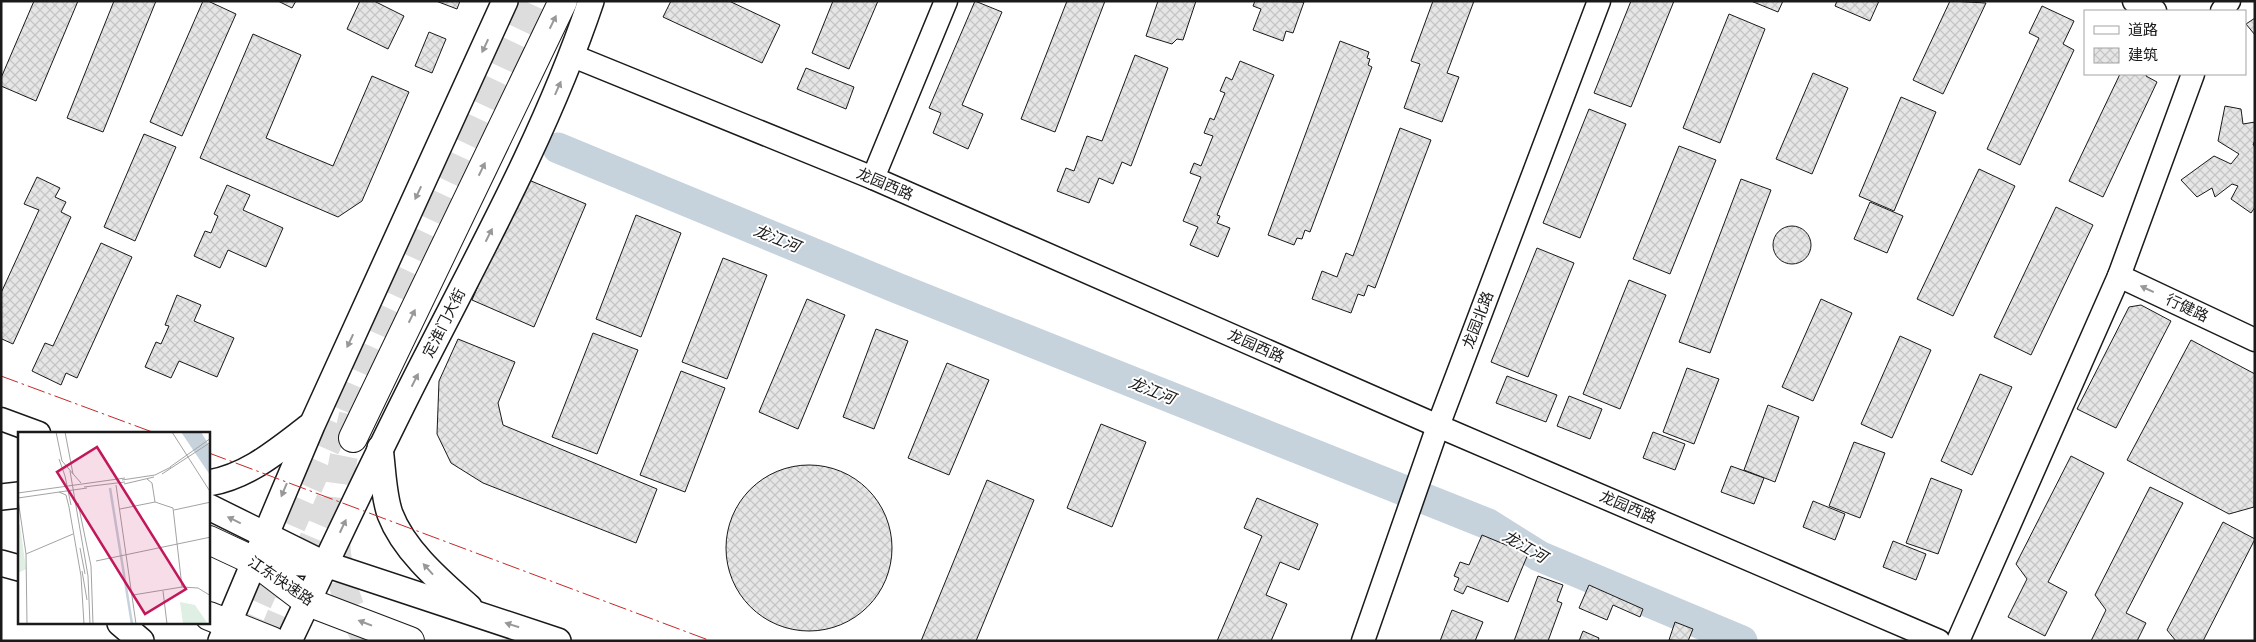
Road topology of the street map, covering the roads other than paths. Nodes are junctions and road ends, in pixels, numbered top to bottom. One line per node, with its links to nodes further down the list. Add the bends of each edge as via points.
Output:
1 (505, 1): 14 (main road, one-way to 14)
2 (563, 1): 17 (highway, one-way to 2)
3 (591, 1): 8 (main road, 定淮门大街)
4 (946, 1): 10 (main road)
5 (1599, 1): 15 (main road, 龙园北路)
6 (2134, 1): 7 (main road)
7 (2153, 10)
8 (573, 56): 10 (main road, 龙园西路); 18 (main road, 定淮门大街, one-way to 8, via 518,179)
9 (2193, 75): 11 (main road)
10 (873, 178): 15 (main road, 龙园西路)
11 (2119, 276): 12 (main road, 行健路, one-way to 11); 40 (main road)
12 (2255, 340)
13 (1, 419): 16 (main road)
14 (312, 425): 19 (main road, via 260,465); 23 (main road, one-way to 23)
15 (1438, 426): 38 (main road, 龙园北路); 39 (main road, 龙园西路)
16 (36, 432)
17 (353, 438)
18 (380, 448): 27 (main road, 定淮门大街, one-way to 18); 30 (main road, one-way to 18, via 430,572 409,547 390,513)
19 (210, 483)
20 (18, 496): 21 (main road)
21 (1, 497)
22 (210, 508): 23 (main road, one-way to 22)
23 (265, 535): 25 (main road); 27 (main road)
24 (210, 540): 25 (highway, 江东快速路)
25 (254, 561): 27 (main road); 29 (highway, 江东快速路); 32 (main road)
26 (1, 563): 28 (main road)
27 (325, 564): 29 (main road, 定淮门大街); 30 (main road)
28 (18, 568)
29 (308, 602): 35 (main road, 定淮门大街); 36 (highway, 江东快速路, one-way to 29)
30 (477, 614): 37 (main road, one-way to 30)
31 (121, 624): 33 (main road)
32 (219, 627): 34 (highway)
33 (141, 641)
34 (272, 641)
35 (289, 641)
36 (410, 641)
37 (558, 641)
38 (1363, 641)
39 (1939, 641)
40 (1958, 641)

